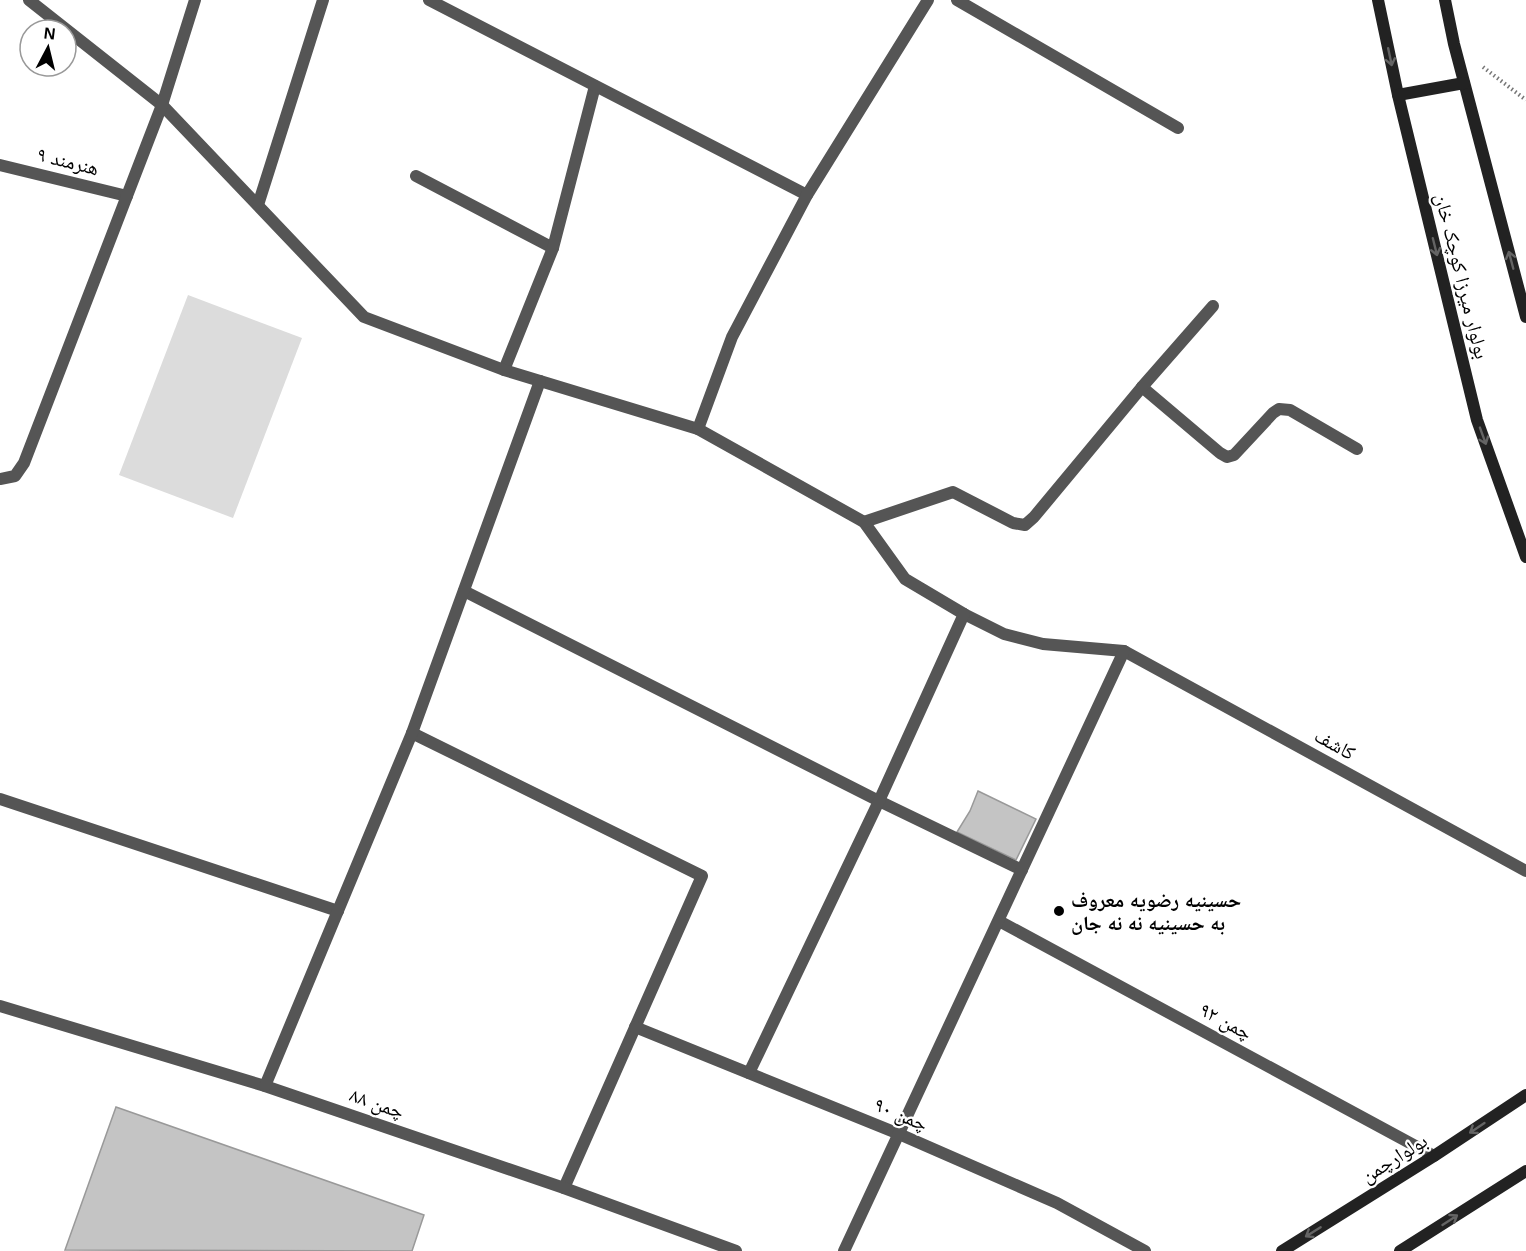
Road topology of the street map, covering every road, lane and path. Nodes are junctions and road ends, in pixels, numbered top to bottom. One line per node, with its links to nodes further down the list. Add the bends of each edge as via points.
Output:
1 (29, 0): 14 (street)
2 (195, 0): 14 (street)
3 (323, 0): 20 (street)
4 (429, 0): 11 (street)
5 (928, 0): 18 (street)
6 (957, 0): 15 (street)
7 (1378, 0): 12 (main road, بولوار میرزا کوچک خان, one-way to 12)
8 (1445, 0): 9 (main road)
9 (1454, 45): 10 (main road); 13 (path)
10 (1464, 83): 12 (main road); 23 (main road, one-way to 10)
11 (595, 86): 18 (street); 21 (street)
12 (1398, 95): 31 (main road, بولوار میرزا کوچک خان, one-way to 31, via 1477,420)
13 (1526, 100)
14 (162, 105): 19 (street); 20 (street)
15 (1178, 128)
16 (0, 165): 19 (street, هنرمند ۹)
17 (416, 176): 21 (street)
18 (807, 195): 27 (street, via 732,337)
19 (127, 196): 29 (street, via 24,463 15,476)
20 (258, 205): 24 (street, via 364,317)
21 (553, 248): 24 (street)
22 (1214, 306): 26 (street)
23 (1526, 316)
24 (504, 370): 25 (street)
25 (540, 381): 27 (street); 32 (street)
26 (1142, 387): 28 (street, via 1227,457 1234,455 1279,409 1290,410); 30 (street, via 1025,525 1013,523 953,492)
27 (698, 429): 30 (street)
28 (1357, 449)
29 (0, 478)
30 (864, 522): 33 (street, via 904,579)
31 (1526, 557)
32 (464, 591): 35 (street); 37 (street)
33 (964, 614): 34 (street, via 1004,634 1043,644); 37 (street)
34 (1124, 651): 38 (street); 39 (street, کاشف)
35 (412, 733): 40 (street); 43 (street, via 702,876)
36 (0, 799): 40 (street)
37 (879, 801): 38 (street); 44 (street)
38 (1022, 870): 41 (street)
39 (1526, 871)
40 (338, 911): 45 (street)
41 (999, 921): 47 (street); 48 (street, چمن ۹۲)
42 (0, 1006): 45 (street, چمن ۸۸)
43 (635, 1027): 44 (street, چمن ۹۰); 50 (street)
44 (749, 1072): 47 (street, چمن ۹۰)
45 (265, 1086): 50 (street, چمن ۸۸)
46 (1526, 1095): 48 (main road, بولوارچمن, one-way to 48)
47 (899, 1134): 52 (street); 53 (street, چمن ۹۰, via 1057,1203)
48 (1434, 1156): 54 (main road, بولوارچمن, one-way to 54)
49 (1526, 1171): 55 (main road, one-way to 49)
50 (564, 1188): 51 (street, چمن ۸۸)
51 (736, 1251)
52 (844, 1251)
53 (1144, 1251)
54 (1282, 1251)
55 (1400, 1251)

